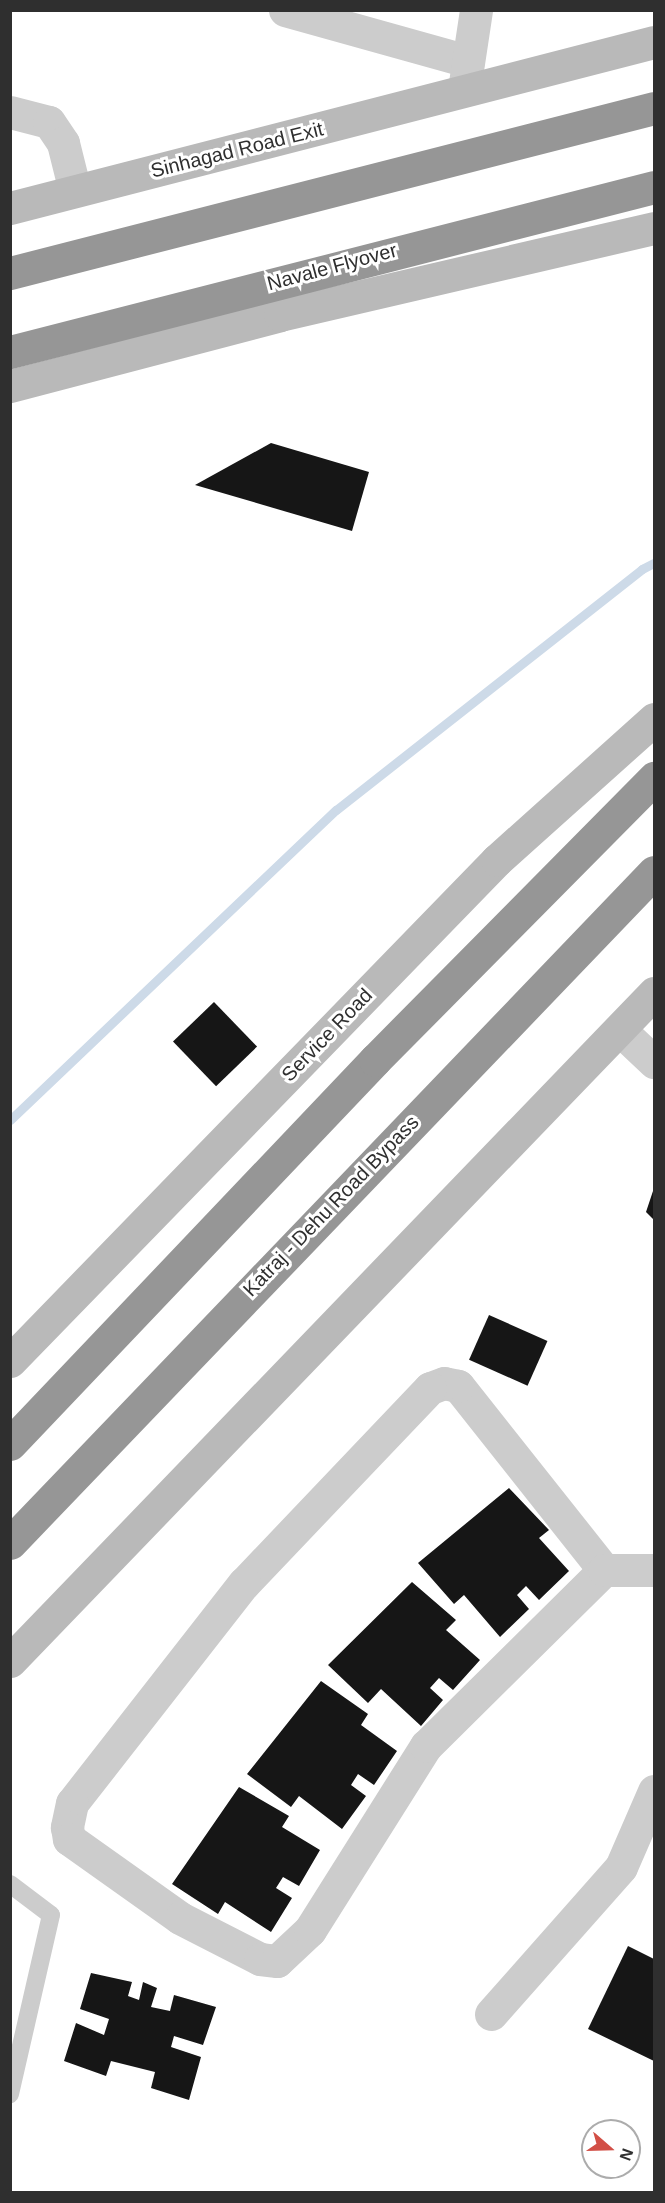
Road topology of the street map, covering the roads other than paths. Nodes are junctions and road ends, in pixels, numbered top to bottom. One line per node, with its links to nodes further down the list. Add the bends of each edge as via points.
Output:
1 (285, 10): 4 (street)
2 (476, 10): 4 (street)
3 (654, 42): 4 (street, Sinhagad Road Exit)
4 (466, 76): 8 (street, Sinhagad Road Exit)
5 (654, 108): 11 (highway)
6 (10, 112): 8 (street, via 50,122 63,143)
7 (654, 187): 12 (highway, Navale Flyover)
8 (75, 191): 9 (street, Sinhagad Road Exit)
9 (10, 208)
10 (654, 228): 13 (street, via 280,315)
11 (10, 273)
12 (10, 352)
13 (10, 386)
14 (654, 719): 20 (street, Service Road, via 497,860)
15 (654, 778): 21 (highway, via 375,1060)
16 (654, 872): 22 (highway, Katraj - Dehu Road Bypass)
17 (654, 993): 18 (street)
18 (620, 1030): 19 (street); 25 (street)
19 (654, 1062)
20 (10, 1361)
21 (10, 1444)
22 (10, 1543)
23 (604, 1570): 23 (street, via 458,1386 444,1383 430,1388 244,1583 72,1803 69,1839 180,1918 260,1959 277,1961 310,1930 426,1746); 24 (street)
24 (654, 1570)
25 (10, 1661)
26 (654, 1791): 28 (street, via 621,1867)
27 (10, 1884): 29 (lane, via 51,1915)
28 (491, 2014)
29 (10, 2094)

